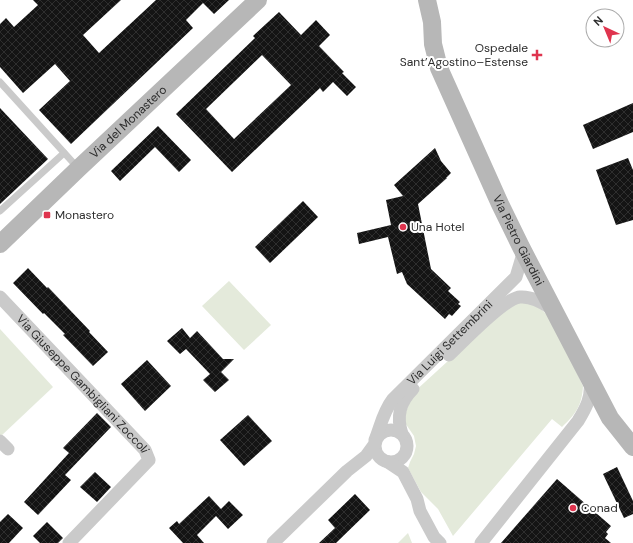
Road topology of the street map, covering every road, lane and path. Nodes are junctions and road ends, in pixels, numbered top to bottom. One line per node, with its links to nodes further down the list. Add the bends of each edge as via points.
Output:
1 (258, 0): 7 (main road, Via del Monastero)
2 (427, 0): 4 (main road, Via Pietro Giardini)
3 (441, 0): 4 (main road, Via Pietro Giardini)
4 (432, 22): 10 (main road, Via Pietro Giardini, via 433,44 439,68)
5 (0, 82): 6 (lane)
6 (64, 153): 7 (lane); 8 (lane)
7 (79, 168): 9 (main road, Via del Monastero)
8 (0, 211)
9 (0, 244)
10 (521, 247): 12 (main road, Via Pietro Giardini); 15 (street, Via Luigi Settembrini, via 522,257 516,277 393,399 385,409)
11 (0, 297): 22 (street, Via Giuseppe Gambigliani Zoccoli, via 145,450 149,460)
12 (554, 310): 13 (main road, Via Pietro Giardini); 14 (street, Via Luigi Settembrini, via 526,297 515,298 503,305 409,393 400,406 398,423)
13 (589, 378): 16 (main road, Via Pietro Giardini, via 610,418); 26 (street, via 591,389 588,402 578,421)
14 (402, 434): 15 (street, via 387,430 382,432); 17 (street, via 407,442)
15 (375, 442): 18 (street, via 377,454); 19 (street, Via Luigi Settembrini)
16 (633, 446)
17 (404, 456): 18 (street, via 397,461); 20 (street)
18 (386, 462): 19 (street, Via Luigi Settembrini, via 369,461); 20 (street)
19 (358, 464): 23 (street, Via Luigi Settembrini)
20 (402, 472): 21 (street)
21 (417, 499): 24 (street, via 420,511); 25 (street, via 426,507 441,534)
22 (69, 543)
23 (273, 543)
24 (440, 543)
25 (443, 543)
26 (481, 543)

